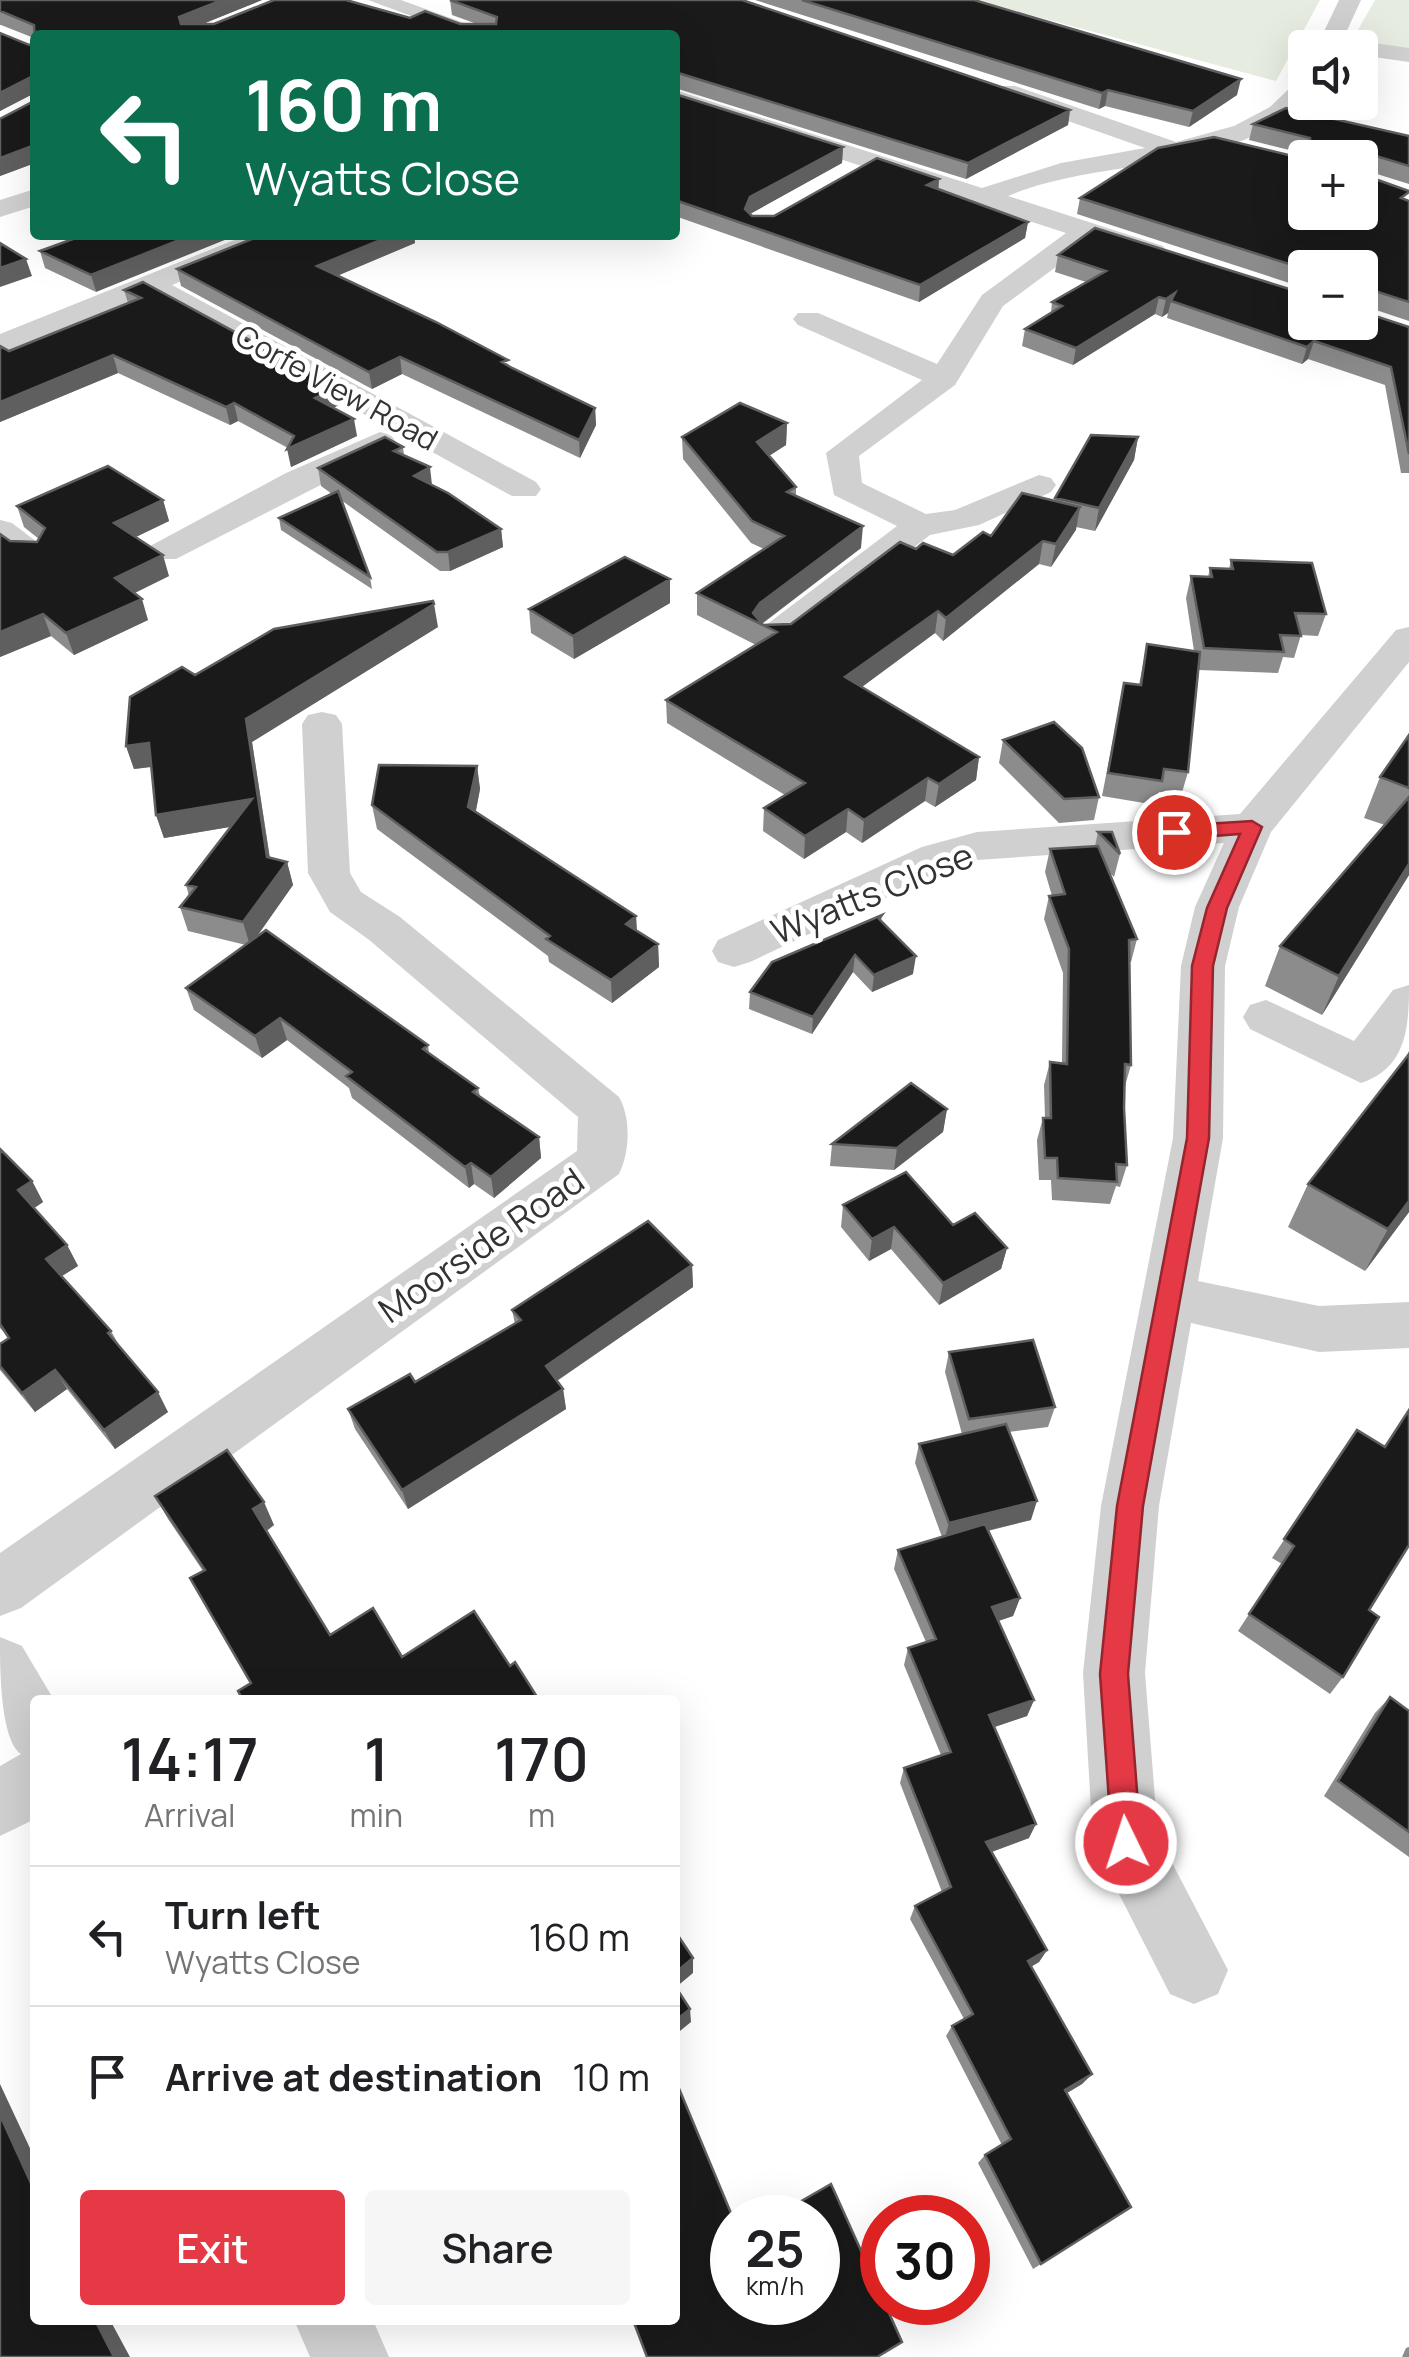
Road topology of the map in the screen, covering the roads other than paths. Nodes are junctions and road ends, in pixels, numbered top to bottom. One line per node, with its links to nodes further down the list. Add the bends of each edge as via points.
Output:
1 (379, 0): 3 (street)
2 (1350, 0): 4 (street)
3 (471, 30)
4 (1336, 30)
5 (1378, 51): 6 (street)
6 (1409, 55)
7 (985, 84): 11 (street)
8 (680, 99): 13 (street)
9 (1288, 108): 10 (street)
10 (1212, 142): 11 (street); 12 (street)
11 (1172, 149): 15 (street, via 1058,169 1009,182)
12 (1249, 152)
13 (871, 162): 14 (street); 15 (street)
14 (840, 180)
15 (981, 198): 18 (street)
16 (30, 199): 17 (street)
17 (0, 209)
18 (1086, 231): 20 (street); 24 (street, via 992,301)
19 (258, 240): 21 (street)
20 (1177, 260)
21 (149, 284): 23 (street); 25 (street, Corfe View Road)
22 (808, 319): 24 (street)
23 (0, 345)
24 (944, 378): 28 (street, via 842,453 846,488)
25 (412, 428): 27 (street, Corfe View Road); 31 (street)
26 (1038, 485): 28 (street, via 971,518)
27 (524, 489)
28 (922, 525): 32 (street)
29 (0, 530): 30 (street)
30 (32, 552)
31 (164, 552)
32 (775, 636)
33 (1409, 638): 35 (street)
34 (322, 724): 41 (street, Moorside Road, via 330,872 345,902 602,1110 600,1160)
35 (1252, 827): 36 (street, Wyatts Close, via 977,846); 39 (street, via 1217,908 1202,966 1198,1138)
36 (734, 951)
37 (1406, 1012): 38 (street, via 1361,1065)
38 (1266, 1016)
39 (1171, 1295): 40 (street, via 1253,1320 1320,1330 1378,1332); 46 (street, via 1130,1506 1114,1674 1126,1843)
40 (1409, 1325)
41 (0, 1588)
42 (0, 1667): 43 (street)
43 (30, 1719)
44 (30, 1783): 45 (street)
45 (0, 1804)
46 (1194, 1970)
47 (336, 2325): 48 (street)
48 (350, 2357)

